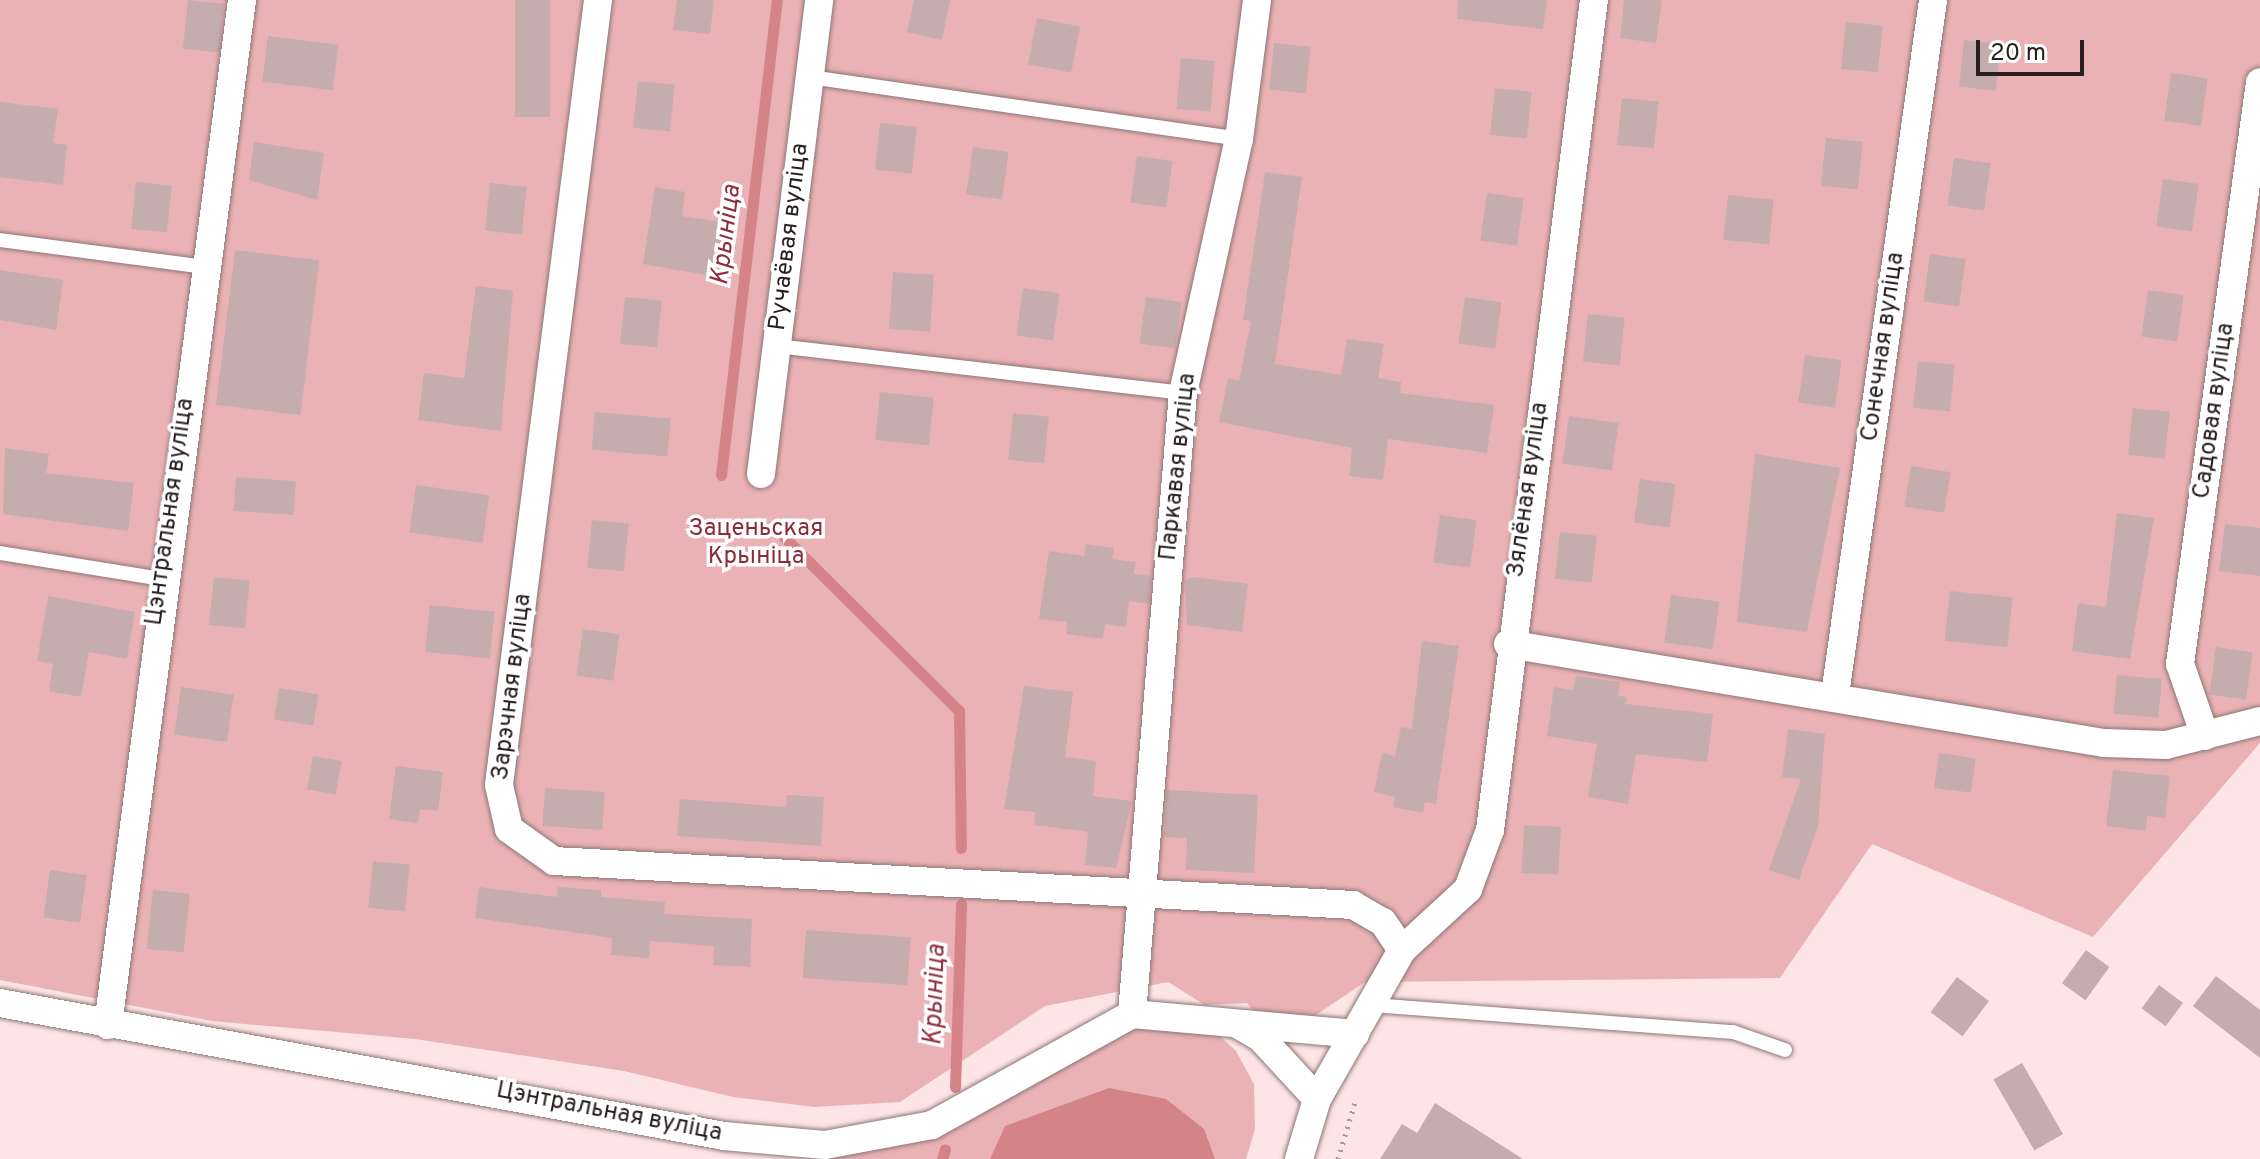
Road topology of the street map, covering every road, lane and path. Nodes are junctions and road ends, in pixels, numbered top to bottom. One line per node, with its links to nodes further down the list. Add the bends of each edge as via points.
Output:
1 (242, 0): 11 (street, Цэнтральная вуліца)
2 (598, 0): 21 (street, Зарэчная вуліца, via 499,785 509,829 554,861)
3 (819, 0): 7 (street, Ручаёвая вуліца)
4 (1257, 0): 9 (street, Паркавая вуліца)
5 (1594, 0): 17 (street, Зялёная вуліца)
6 (1933, 0): 18 (street, Сонечная вуліца)
7 (810, 77): 9 (lane); 12 (street, Ручаёвая вуліца)
8 (2260, 82): 20 (street, Садовая вуліца, via 2180,664)
9 (1239, 139): 13 (street, Паркавая вуліца)
10 (0, 240): 11 (lane)
11 (204, 267): 16 (street, Цэнтральная вуліца)
12 (777, 346): 13 (lane); 14 (street, Ручаёвая вуліца)
13 (1183, 393): 21 (street, Паркавая вуліца)
14 (761, 474)
15 (0, 553): 16 (lane)
16 (162, 579): 27 (street, Цэнтральная вуліца)
17 (1508, 644): 18 (street); 22 (street, Зялёная вуліца, via 1490,830 1468,889)
18 (1835, 695): 20 (street, via 2104,743 2166,745)
19 (2260, 721): 20 (street)
20 (2205, 736)
21 (1141, 891): 22 (street, via 1353,905 1383,922); 25 (street)
22 (1402, 950): 24 (street, Зялёная вуліца)
23 (0, 1003): 27 (street, Цэнтральная вуліца)
24 (1372, 1005): 28 (street, Зялёная вуліца); 29 (lane, via 1733,1032)
25 (1132, 1014): 26 (street); 27 (street, Цэнтральная вуліца, via 932,1125 825,1145 724,1136)
26 (1235, 1023): 28 (street); 30 (street, via 1261,1038)
27 (108, 1025)
28 (1355, 1034): 30 (street, Зялёная вуліца)
29 (1785, 1050)
30 (1317, 1099): 31 (street, Зялёная вуліца)
31 (1299, 1159)

